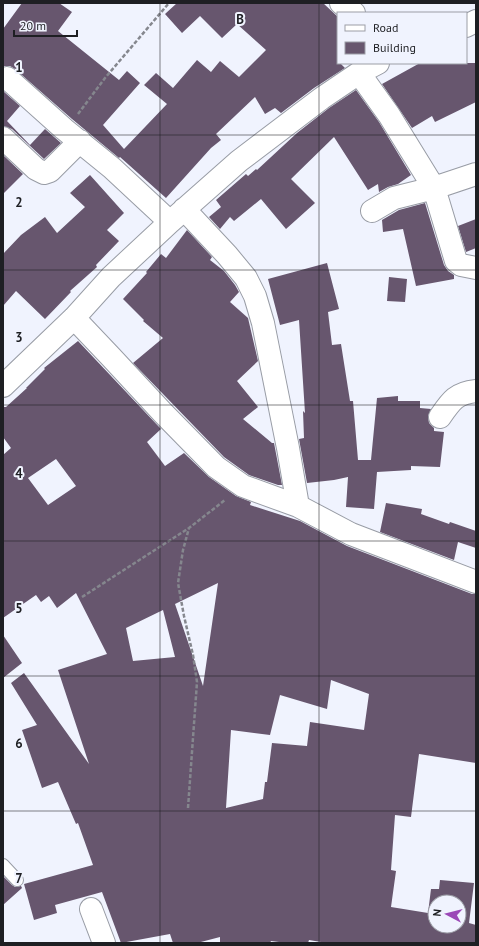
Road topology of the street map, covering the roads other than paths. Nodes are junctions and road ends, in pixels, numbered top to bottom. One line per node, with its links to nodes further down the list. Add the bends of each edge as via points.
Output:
1 (341, 3): 2 (street)
2 (353, 12)
3 (369, 68): 8 (street, via 389,115); 10 (street, via 322,98 239,161)
4 (7, 78): 5 (street)
5 (72, 135): 6 (street, via 50,171 44,172 36,170); 10 (street, via 112,168)
6 (3, 138)
7 (476, 174): 8 (street)
8 (434, 188): 9 (street, via 394,198); 11 (street, via 456,261)
9 (372, 211)
10 (177, 215): 12 (street, via 111,277); 16 (street, via 227,255 246,278 255,296 263,323)
11 (476, 268)
12 (74, 318): 13 (street); 16 (street, via 216,467 243,486)
13 (3, 386)
14 (476, 391): 15 (street, via 465,392 452,399)
15 (440, 417)
16 (298, 506): 17 (street, via 351,534)
17 (476, 582)
18 (3, 865): 19 (lane)
19 (16, 880)
20 (91, 909): 21 (street)
21 (104, 943)

